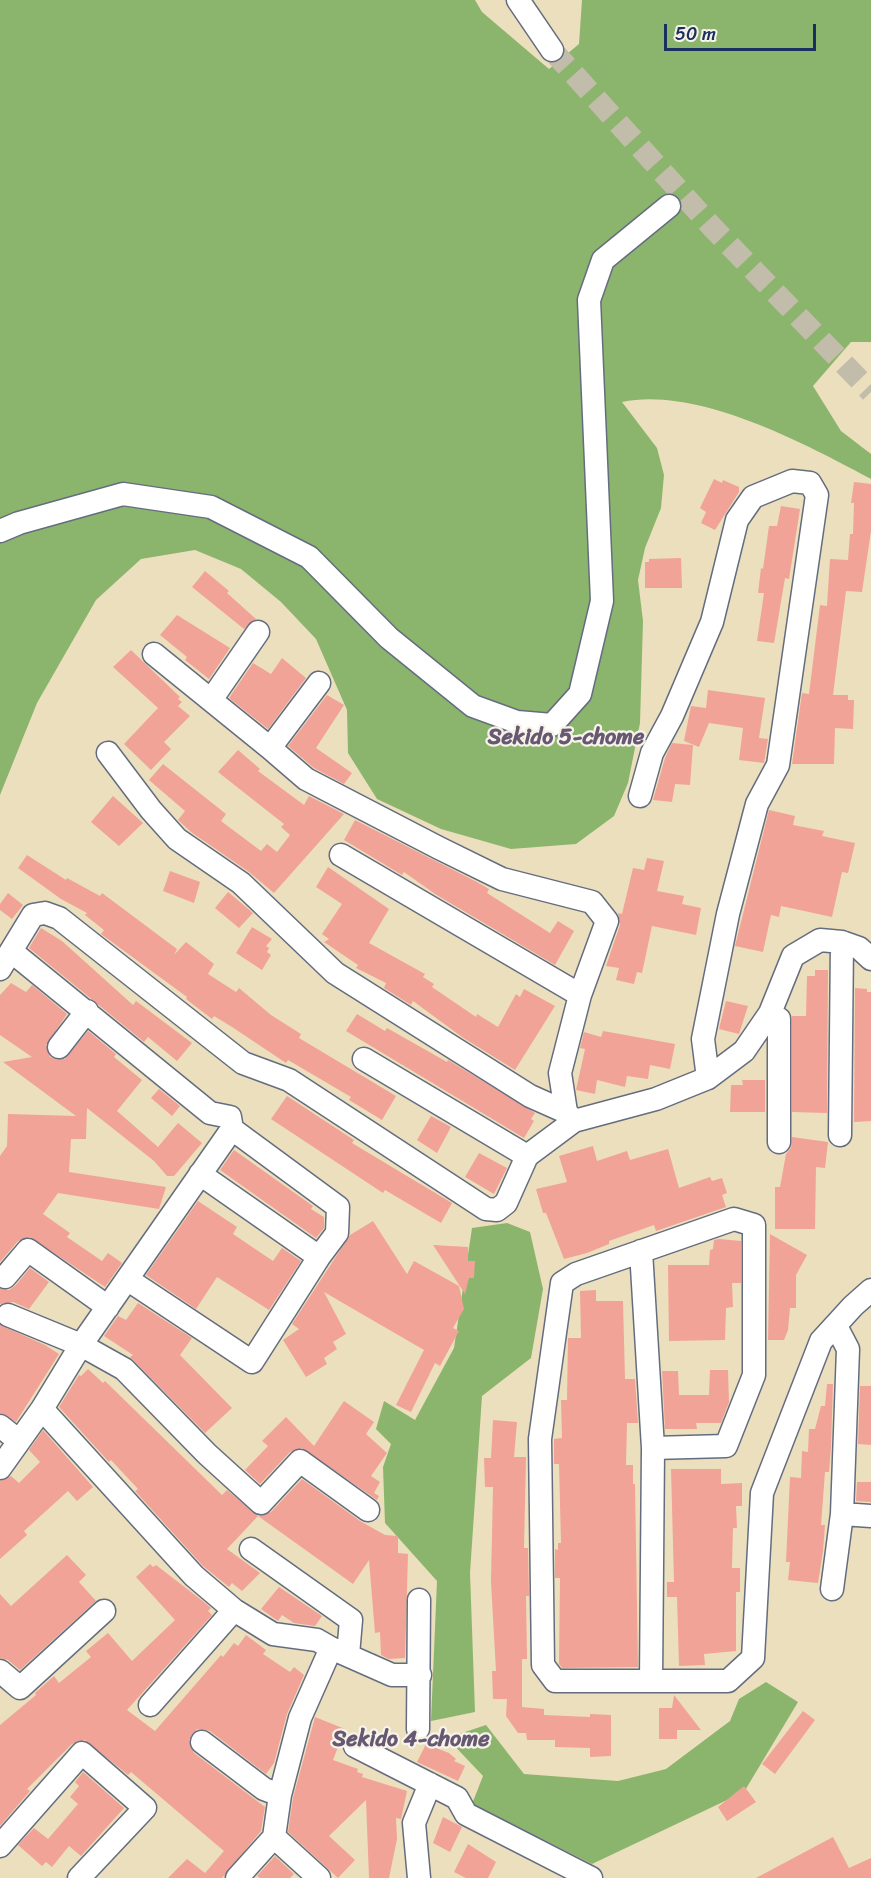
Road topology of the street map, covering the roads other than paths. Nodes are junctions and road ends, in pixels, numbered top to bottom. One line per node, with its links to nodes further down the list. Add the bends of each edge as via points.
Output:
1 (518, 0): 2 (street)
2 (552, 50)
3 (669, 206): 4 (street, via 603,260 589,300 602,601 580,694 552,725 517,722 472,706 389,638 309,557 211,507 123,494)
4 (0, 531)
5 (258, 632): 8 (street)
6 (154, 654): 8 (street)
7 (319, 684): 9 (street)
8 (211, 700): 9 (street)
9 (270, 748): 16 (street, via 306,779 502,879 592,902 607,921)
10 (108, 753): 22 (street, via 177,839 241,883 335,974)
11 (640, 796): 21 (street, via 652,753 712,622 737,519 753,497 792,481 810,483 817,495 778,765 757,804 728,914 703,1039)
12 (341, 855): 16 (street)
13 (842, 942): 14 (street, via 859,948); 18 (street, via 819,940 793,956); 24 (street)
14 (871, 959)
15 (5, 960): 17 (street); 26 (street, via 33,915 45,913 59,918 243,1063 289,1080 486,1209 497,1210 506,1203)
16 (580, 995): 22 (street, via 560,1073)
17 (87, 1011): 19 (street); 23 (street, via 210,1113 230,1117)
18 (770, 1013): 21 (street, via 744,1051); 25 (street, via 778,1019)
19 (59, 1047)
20 (364, 1059): 26 (street)
21 (708, 1078): 22 (street, via 656,1099)
22 (570, 1117): 26 (street)
23 (232, 1130): 27 (street); 29 (street, via 338,1207 337,1233)
24 (840, 1135)
25 (779, 1142)
26 (527, 1156)
27 (200, 1174): 29 (street); 31 (street)
28 (641, 1251): 40 (street); 40 (street, via 734,1219 754,1225 754,1375 726,1446); 53 (street, via 576,1274 562,1283 540,1439 543,1665 555,1681)
29 (319, 1257): 31 (street, via 252,1362)
30 (5, 1277): 33 (street, via 28,1250)
31 (127, 1279): 33 (street)
32 (871, 1290): 35 (street)
33 (108, 1307): 36 (street)
34 (8, 1315): 36 (street)
35 (836, 1326): 43 (street, via 848,1349); 53 (street, via 821,1341 762,1493 753,1658 728,1681)
36 (81, 1345): 37 (street); 42 (street, via 124,1369 261,1503 300,1461)
37 (42, 1409): 39 (street); 48 (street, via 194,1576)
38 (0, 1426): 39 (street)
39 (20, 1441): 41 (street)
40 (653, 1448): 53 (street)
41 (0, 1468)
42 (368, 1510)
43 (842, 1514): 44 (street); 46 (street)
44 (871, 1516)
45 (251, 1549): 50 (street, via 351,1620)
46 (832, 1589)
47 (419, 1600): 52 (street)
48 (234, 1610): 50 (street, via 273,1635 317,1640); 54 (street)
49 (104, 1611): 51 (street, via 20,1688)
50 (340, 1652): 52 (street, via 392,1675); 59 (street, via 300,1718)
51 (0, 1671)
52 (420, 1674): 55 (street)
53 (651, 1681)
54 (150, 1705)
55 (418, 1729)
56 (202, 1742): 59 (street, via 264,1789)
57 (356, 1746): 58 (street)
58 (430, 1784): 65 (street, via 414,1823); 66 (street, via 457,1798 466,1814)
59 (280, 1795): 60 (street)
60 (274, 1837): 63 (street); 64 (street)
61 (0, 1846): 62 (street, via 82,1753 145,1808)
62 (79, 1878)
63 (237, 1878)
64 (319, 1878)
65 (419, 1878)
66 (591, 1878)

